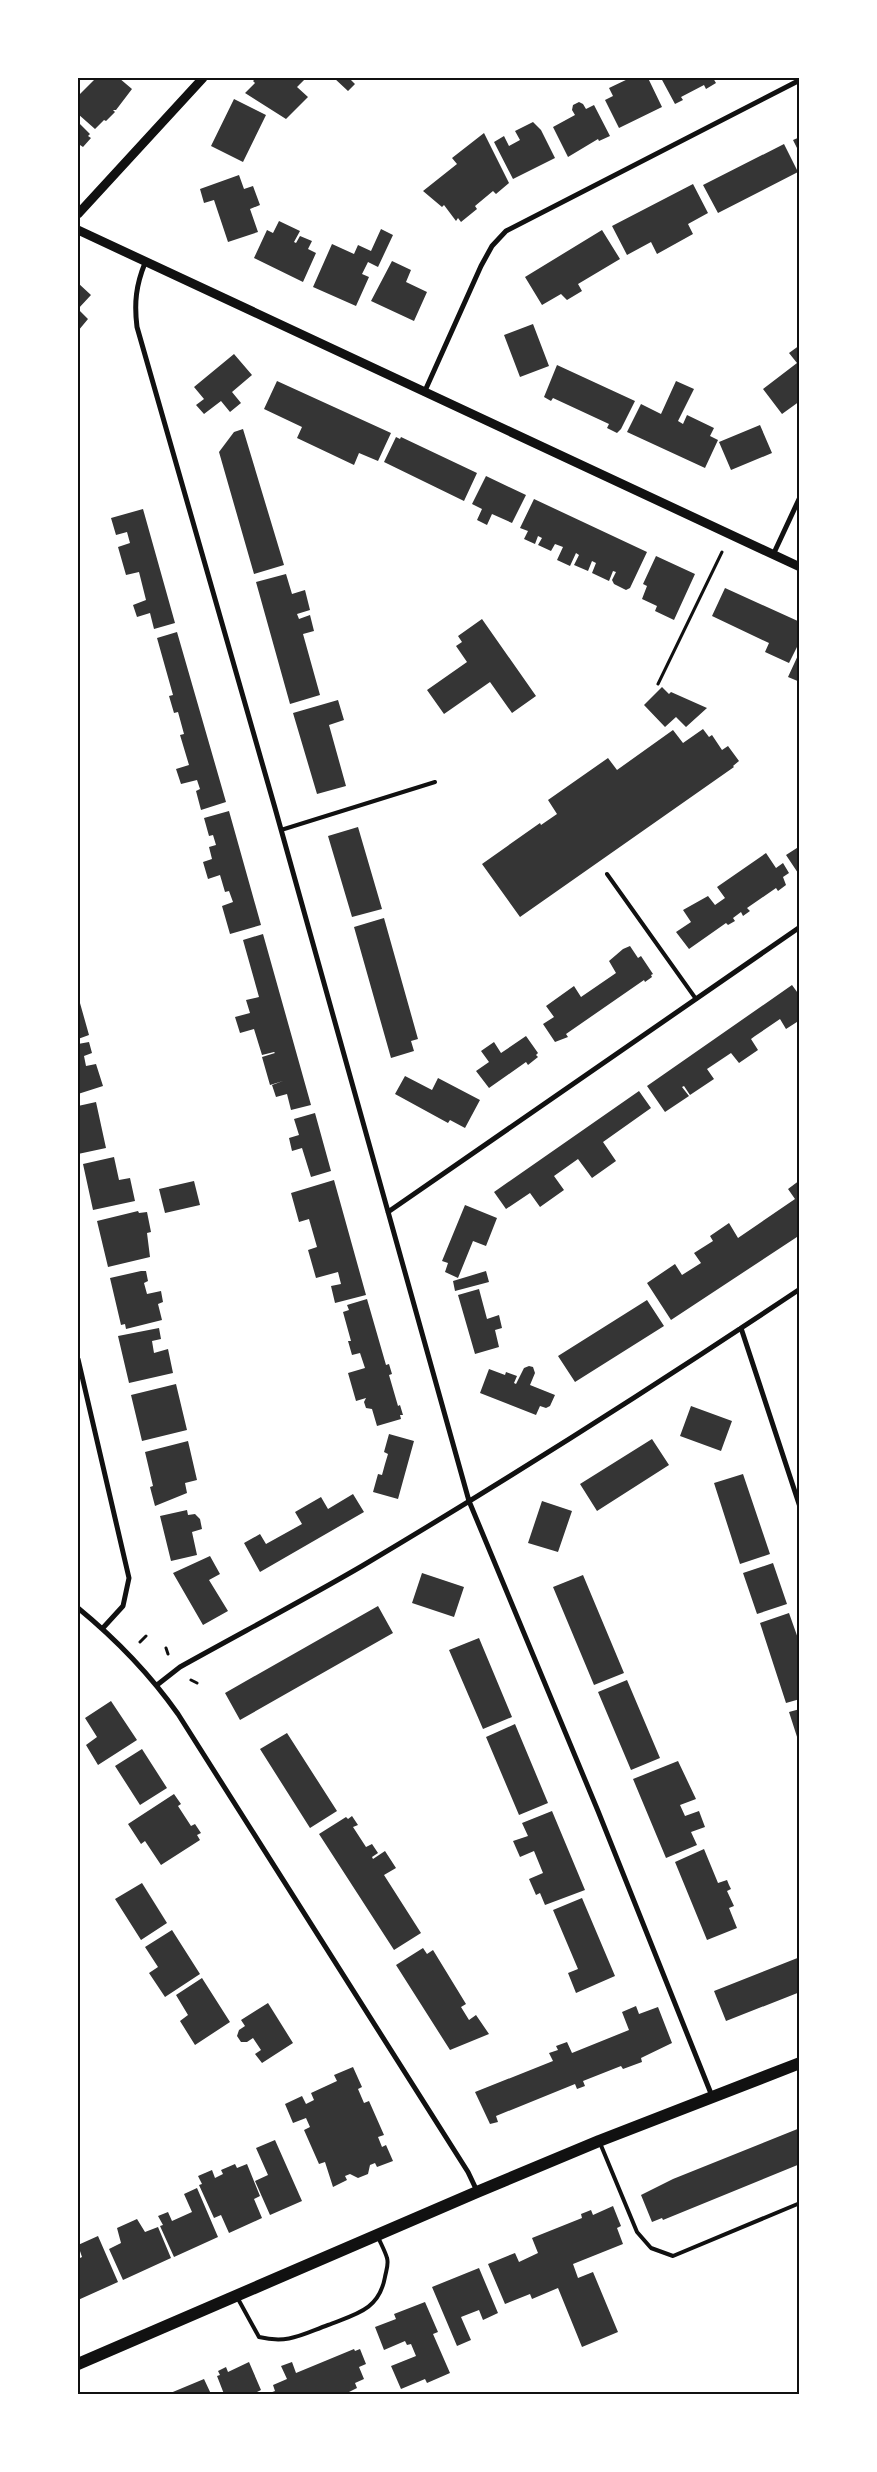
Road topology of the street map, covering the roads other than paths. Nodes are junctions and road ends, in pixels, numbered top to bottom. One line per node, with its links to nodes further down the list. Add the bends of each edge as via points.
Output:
1 (203, 78): 3 (street)
2 (800, 80): 6 (street, via 506,231 492,246 481,266)
3 (78, 214)
4 (78, 230): 5 (street)
5 (145, 263): 6 (street); 11 (street, via 134,303 137,327)
6 (424, 393): 8 (street)
7 (800, 497): 8 (street)
8 (773, 554): 9 (street)
9 (800, 567)
10 (434, 782): 11 (lane)
11 (281, 830): 15 (street)
12 (606, 874): 14 (lane)
13 (800, 927): 14 (street)
14 (696, 999): 15 (street)
15 (388, 1212): 19 (street)
16 (800, 1289): 17 (street)
17 (741, 1328): 19 (street); 20 (street)
18 (78, 1359): 22 (street, via 128,1578 123,1606)
19 (470, 1501): 23 (street, via 180,1667); 25 (street)
20 (800, 1506)
21 (78, 1608): 22 (street)
22 (102, 1628): 23 (street)
23 (157, 1685): 27 (street, via 468,2172)
24 (800, 2062): 25 (main road)
25 (712, 2097): 26 (main road)
26 (600, 2141): 27 (main road); 28 (lane, via 637,2232 651,2248 673,2256)
27 (477, 2192): 29 (main road)
28 (800, 2203)
29 (377, 2235): 30 (main road); 30 (lane, via 387,2258 384,2282 372,2306 356,2314 296,2338 277,2342 259,2337)
30 (237, 2296): 31 (main road)
31 (78, 2364)

